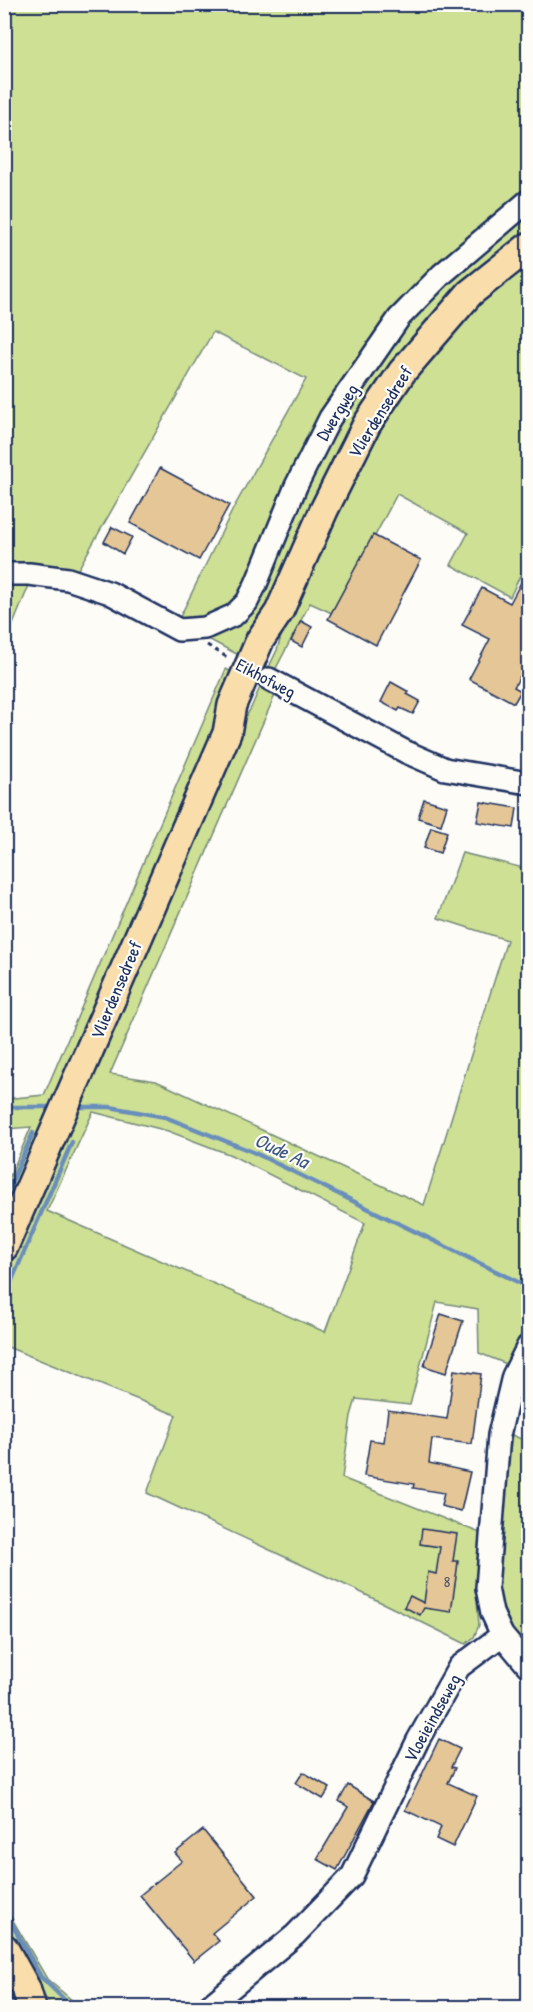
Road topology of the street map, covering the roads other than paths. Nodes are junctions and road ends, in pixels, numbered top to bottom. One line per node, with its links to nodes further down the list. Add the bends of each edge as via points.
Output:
1 (528, 201): 3 (street, Dwergweg, via 441,275 399,318 330,418 296,486 256,584 247,602 234,615 205,628 180,630 110,593 78,582)
2 (528, 247): 4 (main road, Vlierdensedreef, via 470,293 402,372 363,434 324,510)
3 (4, 574)
4 (279, 612): 5 (main road, Vlierdensedreef, via 260,640); 6 (main road, Vlierdensedreef, via 273,646 244,710)
5 (258, 673): 6 (main road, Vlierdensedreef, via 232,705); 7 (street, Eikhofweg, via 445,769)
6 (227, 733): 8 (main road, Vlierdensedreef)
7 (528, 783)
8 (4, 1247)
9 (528, 1346): 10 (street, via 513,1376 499,1435 487,1588)
10 (502, 1635): 11 (street); 15 (street, Vloeieindseweg, via 459,1667 418,1740 352,1876 295,1935)
11 (528, 1666)
12 (4, 1948): 13 (main road)
13 (29, 1998): 14 (main road)
14 (44, 2007)
15 (207, 2007)

